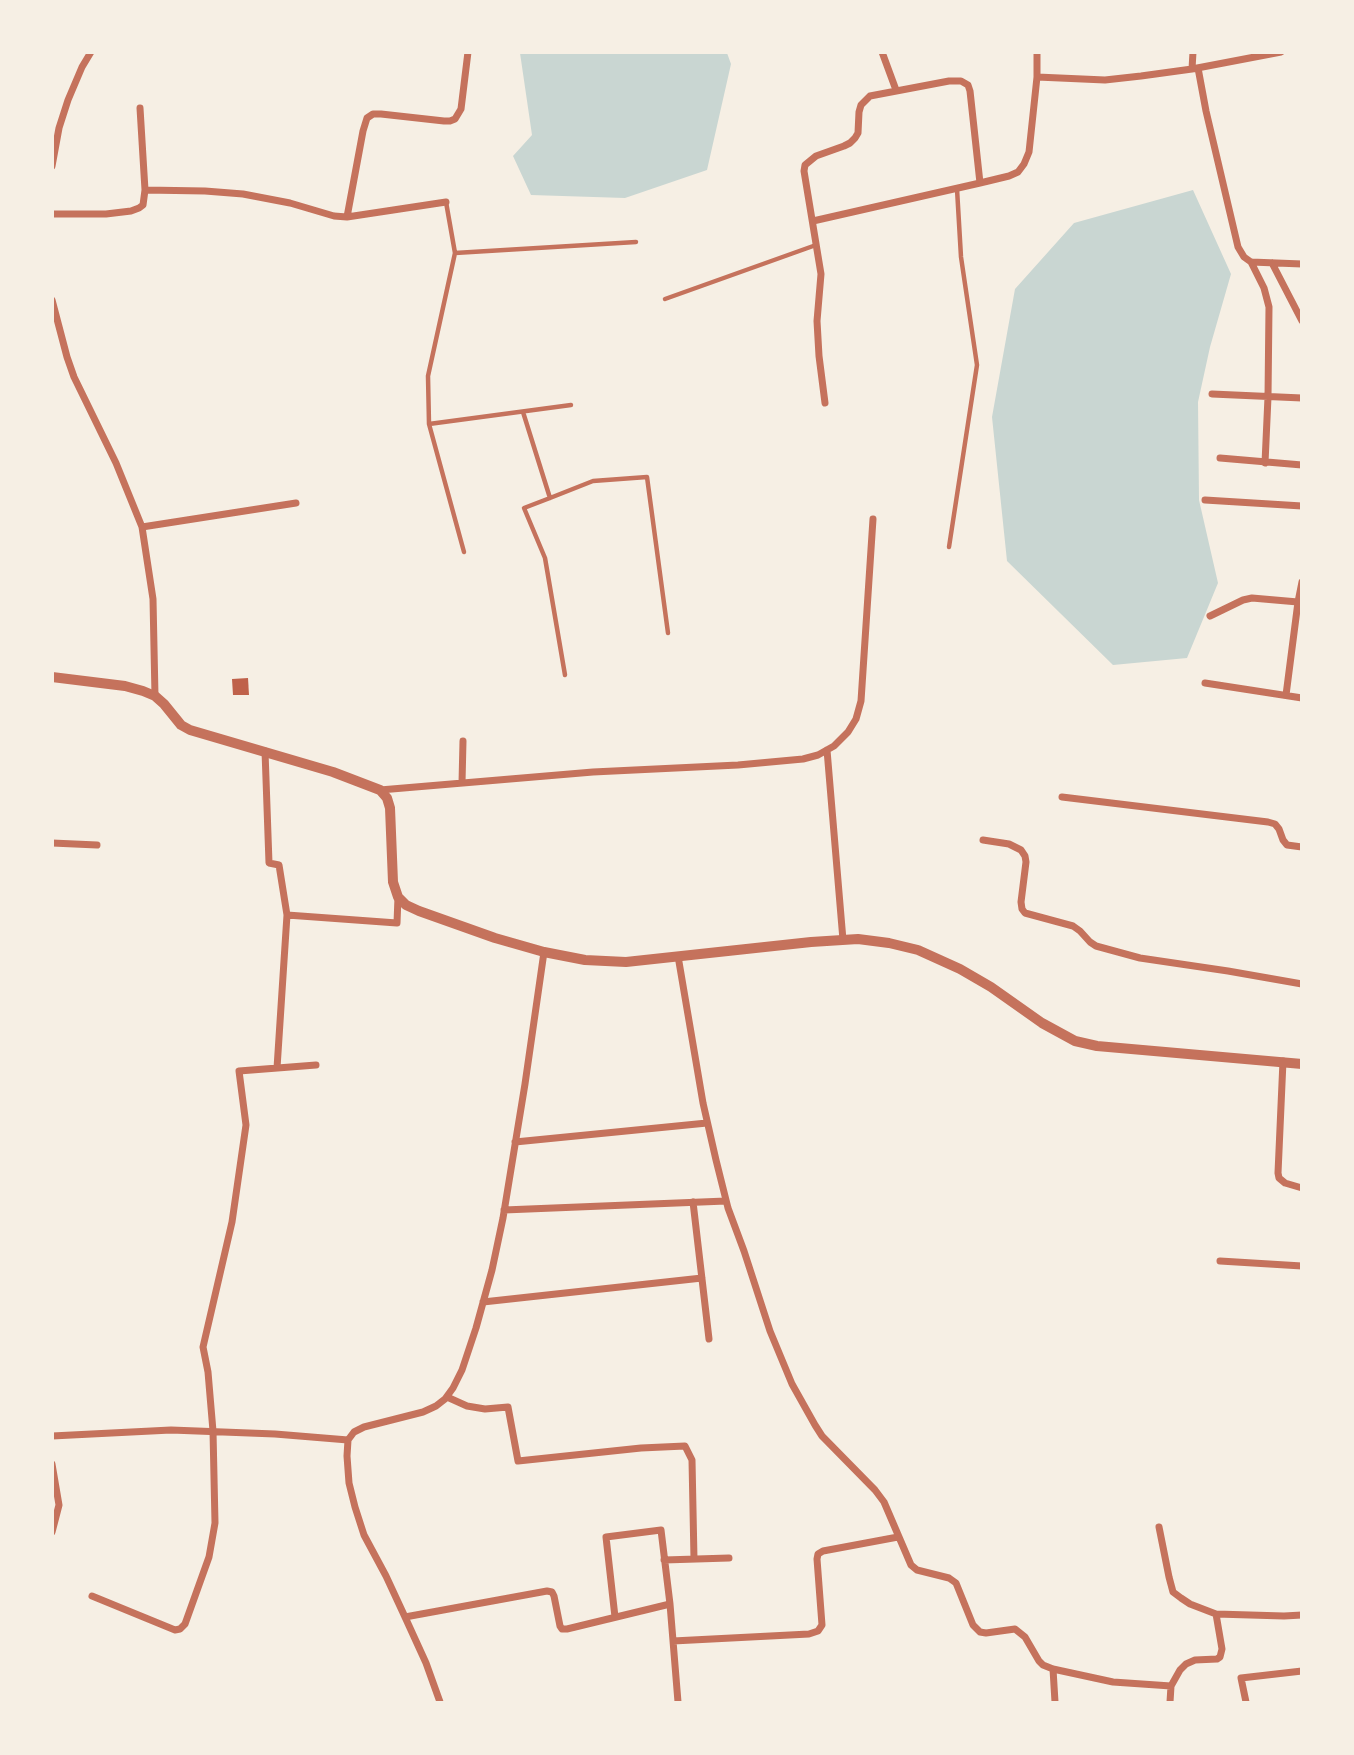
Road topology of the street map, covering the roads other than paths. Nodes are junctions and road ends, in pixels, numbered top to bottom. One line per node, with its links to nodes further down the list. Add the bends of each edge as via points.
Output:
1 (91, 52): 11 (street, via 68,100)
2 (468, 52): 18 (street, via 461,109 455,119 381,114 367,118)
3 (882, 52): 9 (street)
4 (1037, 52): 8 (street)
5 (1193, 52): 7 (street)
6 (1281, 52): 7 (street)
7 (1195, 69): 8 (street, via 1105,79); 23 (street, via 1238,247)
8 (1037, 77): 13 (street, via 1024,164 1009,176)
9 (896, 90): 13 (street, via 949,81 968,85); 19 (street, via 865,99 858,133 850,144 816,156 805,165)
10 (139, 108): 15 (street)
11 (54, 149): 12 (street)
12 (52, 166)
13 (980, 183): 14 (street)
14 (957, 188): 19 (street); 45 (lane, via 961,257 977,365)
15 (145, 190): 17 (street, via 144,205 131,211); 18 (street, via 243,194)
16 (446, 202): 18 (street); 22 (lane)
17 (52, 215)
18 (347, 217)
19 (813, 221): 21 (street)
20 (636, 242): 22 (lane)
21 (816, 245): 26 (lane); 32 (street, via 821,274 817,337)
22 (455, 253): 35 (lane, via 428,376)
23 (1251, 262): 24 (street); 30 (street, via 1269,307)
24 (1272, 263): 25 (street); 28 (street)
25 (1301, 264)
26 (665, 299)
27 (52, 300): 44 (street, via 74,377)
28 (1301, 321)
29 (1212, 394): 30 (street)
30 (1268, 397): 31 (street); 37 (street)
31 (1301, 398)
32 (825, 402)
33 (571, 405): 34 (lane)
34 (523, 412): 35 (lane); 39 (lane)
35 (429, 424): 46 (lane)
36 (1220, 458): 37 (street)
37 (1265, 463): 38 (street)
38 (1301, 465)
39 (550, 498): 50 (lane, via 593,481 647,477); 51 (lane, via 524,508 545,558)
40 (1205, 500): 42 (street)
41 (296, 503): 44 (street)
42 (1301, 506)
43 (873, 519): 58 (street, via 861,701 848,732)
44 (142, 527): 55 (street, via 153,599)
45 (949, 547)
46 (464, 552)
47 (1301, 582): 48 (street)
48 (1299, 603): 49 (street, via 1252,598); 54 (street)
49 (1210, 616)
50 (668, 633)
51 (565, 675)
52 (52, 677): 55 (street, via 125,686)
53 (1205, 683): 54 (street)
54 (1286, 695): 56 (street)
55 (155, 696): 59 (street, via 181,725)
56 (1301, 698)
57 (463, 741): 60 (street)
58 (827, 750): 60 (street, via 803,759 738,765); 69 (street)
59 (265, 751): 61 (street); 68 (street, via 269,863 279,865)
60 (462, 783): 61 (street)
61 (380, 790): 67 (street, via 390,808 393,882)
62 (1062, 797): 66 (street, via 1268,822 1275,824 1287,845)
63 (983, 840): 72 (street, via 1009,844 1025,856 1021,902 1025,913 1073,926 1096,946 1140,958)
64 (52, 843): 65 (street)
65 (97, 845)
66 (1301, 847)
67 (398, 897): 68 (street, via 397,922); 70 (street, via 419,911)
68 (287, 915): 76 (street)
69 (843, 940): 71 (street); 73 (street, via 918,950 960,969 1075,1041)
70 (544, 952): 71 (street, via 599,961); 78 (street)
71 (678, 957): 77 (street)
72 (1301, 984)
73 (1283, 1061): 74 (street); 79 (street, via 1278,1172 1279,1178)
74 (1301, 1064)
75 (316, 1065): 76 (street)
76 (277, 1068): 89 (street, via 239,1072 246,1125 232,1222 203,1347)
77 (707, 1123): 78 (street); 80 (street)
78 (515, 1142): 82 (street)
79 (1301, 1188)
80 (726, 1201): 81 (street); 95 (street, via 792,1384 822,1436 884,1502)
81 (693, 1202): 82 (street); 85 (street)
82 (504, 1210): 86 (street)
83 (1220, 1261): 84 (street)
84 (1301, 1266)
85 (702, 1278): 86 (street); 87 (street)
86 (484, 1302): 88 (street, via 462,1370)
87 (709, 1339)
88 (447, 1397): 91 (street, via 423,1412 364,1427); 97 (street, via 485,1409 508,1407 518,1461 685,1446 692,1460)
89 (214, 1431): 90 (street); 91 (street); 99 (street, via 215,1523 209,1557 184,1624 175,1630)
90 (52, 1436)
91 (348, 1440): 103 (street, via 349,1483 364,1535)
92 (52, 1464): 94 (street, via 59,1504)
93 (1159, 1527): 101 (street, via 1173,1592)
94 (52, 1532)
95 (898, 1537): 105 (street, via 818,1554 822,1625 818,1631); 106 (street, via 917,1570 956,1583 980,1632 1015,1629 1039,1661)
96 (729, 1558): 97 (street)
97 (694, 1559): 98 (street)
98 (664, 1560): 100 (street); 104 (street, via 660,1530 607,1538)
99 (92, 1595)
100 (670, 1604): 104 (street); 105 (street)
101 (1216, 1614): 102 (street); 108 (street, via 1220,1657 1186,1664)
102 (1301, 1615)
103 (405, 1617): 104 (street, via 547,1591 554,1596 562,1629); 109 (street)
104 (615, 1617)
105 (673, 1641): 110 (street)
106 (1052, 1669): 108 (street, via 1113,1682); 111 (street)
107 (1301, 1671): 113 (street, via 1241,1678)
108 (1171, 1686): 112 (street)
109 (440, 1703)
110 (678, 1703)
111 (1055, 1703)
112 (1170, 1703)
113 (1246, 1703)

